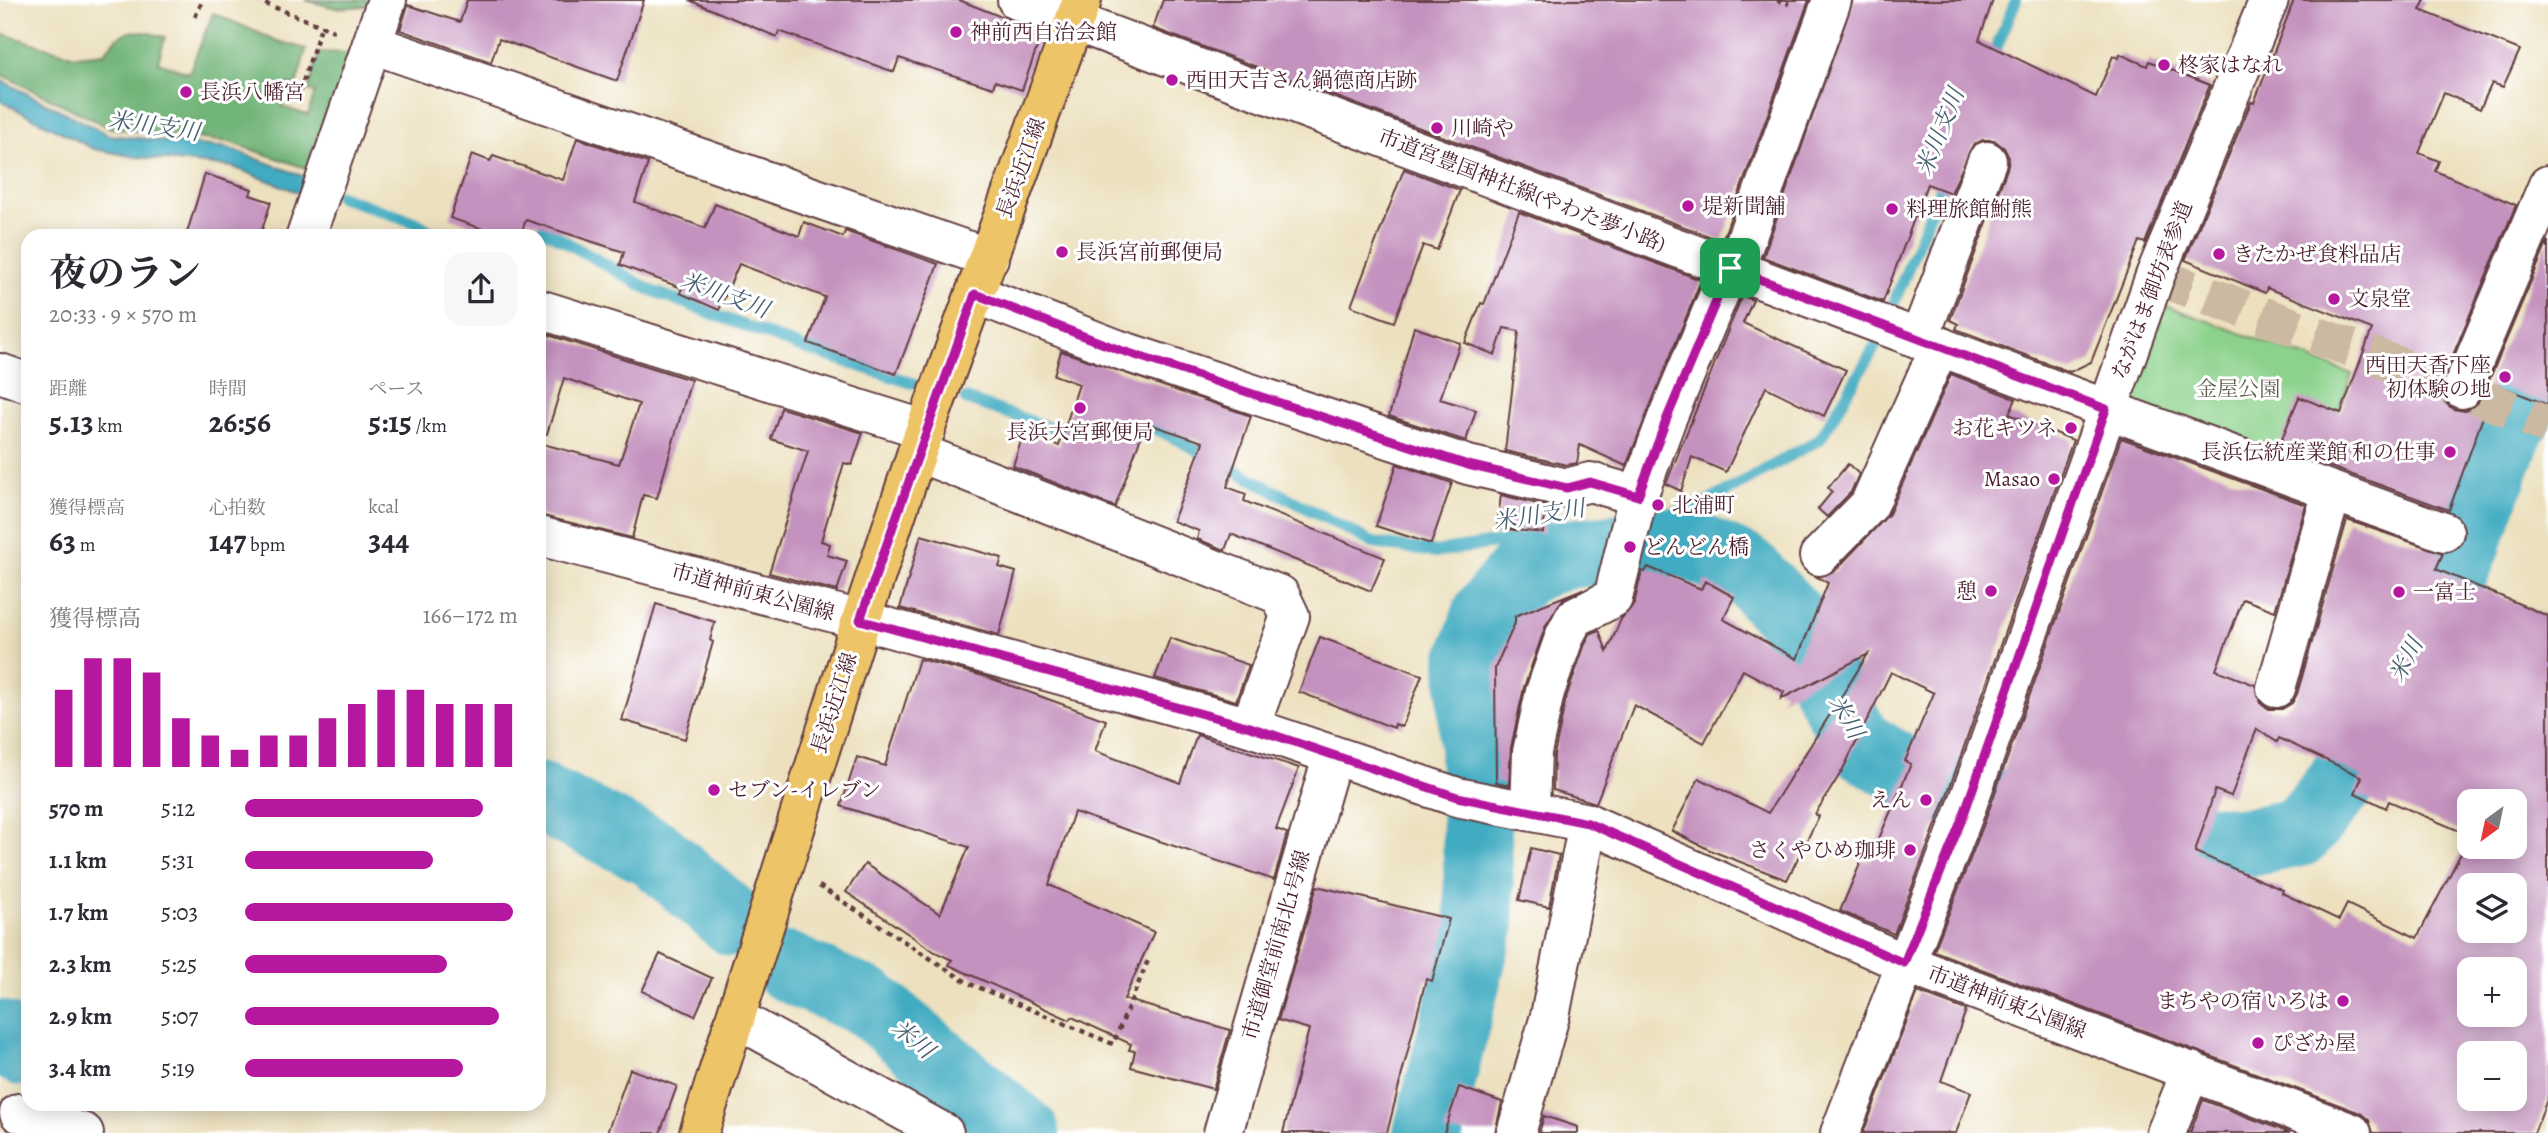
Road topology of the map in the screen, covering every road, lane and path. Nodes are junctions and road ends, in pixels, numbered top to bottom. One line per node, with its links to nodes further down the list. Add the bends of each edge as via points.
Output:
1 (203, 0): 8 (path)
2 (256, 0): 9 (path)
3 (387, 0): 10 (street)
4 (1017, 0): 7 (street, 市道宮豊国神社線(やわた夢小路))
5 (1832, 0): 16 (street, via 1741,253)
6 (2269, 0): 23 (street, ながはま御坊表参道, via 2155,276)
7 (1078, 10): 15 (main road, 長浜近江線); 16 (street, 市道宮豊国神社線(やわた夢小路))
8 (195, 16)
9 (321, 27): 10 (path); 11 (path)
10 (372, 44): 14 (street); 15 (street)
11 (300, 91)
12 (1987, 161): 19 (street)
13 (2548, 185): 22 (street)
14 (308, 229)
15 (989, 258): 17 (main road, 長浜近江線)
16 (1730, 268): 19 (street, 市道宮豊国神社線(やわた夢小路)); 26 (street)
17 (975, 294): 24 (main road, 長浜近江線); 26 (street, via 1117,349 1468,465 1567,488 1590,482)
18 (546, 311): 24 (street)
19 (1929, 343): 23 (street, 市道宮豊国神社線(やわた夢小路)); 29 (street, via 1869,505)
20 (0, 373): 21 (street)
21 (21, 380)
22 (2462, 390)
23 (2106, 409): 25 (street, 市道宮豊国神社線(やわた夢小路)); 38 (street, ながはま御坊表参道, via 1969,797)
24 (921, 441): 30 (main road, 長浜近江線); 32 (street, via 1280,595 1290,616)
25 (2332, 492): 27 (street, 市道宮豊国神社線(やわた夢小路)); 31 (street)
26 (1637, 502): 34 (street, via 1613,598 1574,618 1564,635)
27 (2444, 532)
28 (546, 538): 30 (street, 市道神前東公園線)
29 (1819, 556)
30 (860, 620): 32 (street, 市道神前東公園線); 36 (main road, 長浜近江線)
31 (2276, 688)
32 (1250, 727): 33 (street, 市道神前東公園線)
33 (1332, 757): 34 (street, 市道神前東公園線, via 1457,797); 45 (street, 市道御堂前南北1号線)
34 (1514, 807): 35 (street, 市道神前東公園線)
35 (1588, 823): 38 (street, 市道神前東公園線); 46 (street, via 1550,1016)
36 (783, 863): 37 (path, via 968,983 1113,1044); 39 (main road, 長浜近江線)
37 (1149, 958)
38 (1904, 963): 40 (street, 市道神前東公園線); 47 (street, ながはま御坊表参道)
39 (736, 1018): 43 (main road, 長浜近江線); 44 (street)
40 (2191, 1071): 48 (street); 49 (street, 市道神前東公園線)
41 (20, 1111): 42 (street)
42 (84, 1133)
43 (699, 1133)
44 (944, 1133)
45 (1223, 1133)
46 (1516, 1133)
47 (1840, 1133)
48 (2165, 1133)
49 (2352, 1133)

